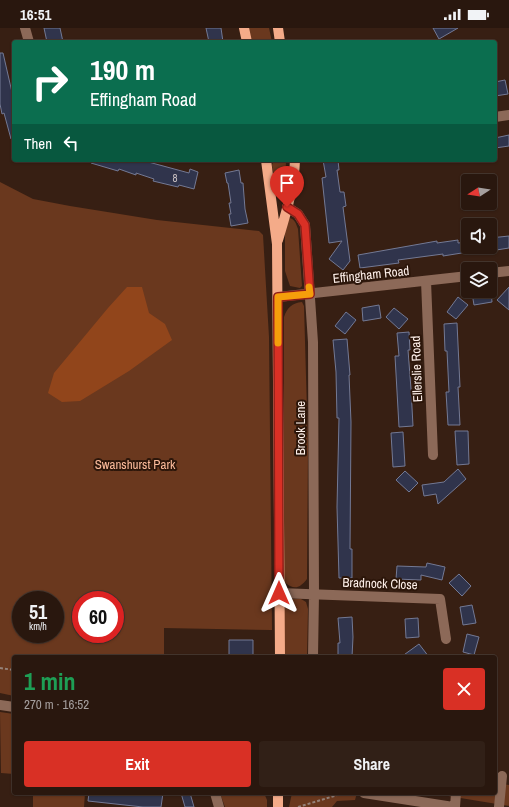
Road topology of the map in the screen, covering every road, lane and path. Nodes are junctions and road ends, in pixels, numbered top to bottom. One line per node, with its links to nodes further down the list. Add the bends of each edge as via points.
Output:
1 (25, 28): 5 (street)
2 (244, 28): 6 (main road)
3 (278, 28): 7 (main road)
4 (285, 28): 8 (street)
5 (28, 40)
6 (246, 40)
7 (280, 40)
8 (280, 40)
9 (509, 115): 10 (street)
10 (497, 117)
11 (266, 162): 14 (main road, Brook Lane)
12 (295, 162): 13 (main road, Brook Lane)
13 (287, 207): 14 (main road, Brook Lane); 19 (street, Brook Lane, via 298,214 305,225)
14 (277, 244): 20 (main road, Brook Lane)
15 (509, 271): 16 (street)
16 (497, 273)
17 (461, 277): 18 (street, Effingham Road)
18 (426, 281): 19 (street, Effingham Road); 21 (street, Ellerslie Road)
19 (310, 294): 20 (street, Effingham Road); 23 (street, Brook Lane, via 313,342)
20 (278, 297): 22 (main road, Brook Lane)
21 (433, 455)
22 (279, 593): 23 (street, Bradnock Close); 25 (main road, Brook Lane)
23 (314, 594): 24 (street, Bradnock Close, via 440,599); 26 (street, Brook Lane)
24 (446, 639)
25 (280, 655)
26 (313, 655)
27 (0, 668): 28 (path)
28 (12, 670)
29 (0, 705): 30 (street)
30 (12, 707)
31 (502, 776): 41 (street)
32 (216, 795): 37 (street)
33 (278, 795): 38 (main road)
34 (337, 795): 39 (path)
35 (377, 795): 40 (street)
36 (456, 795): 40 (street)
37 (220, 807)
38 (278, 807)
39 (298, 807)
40 (454, 807)
41 (499, 807)

